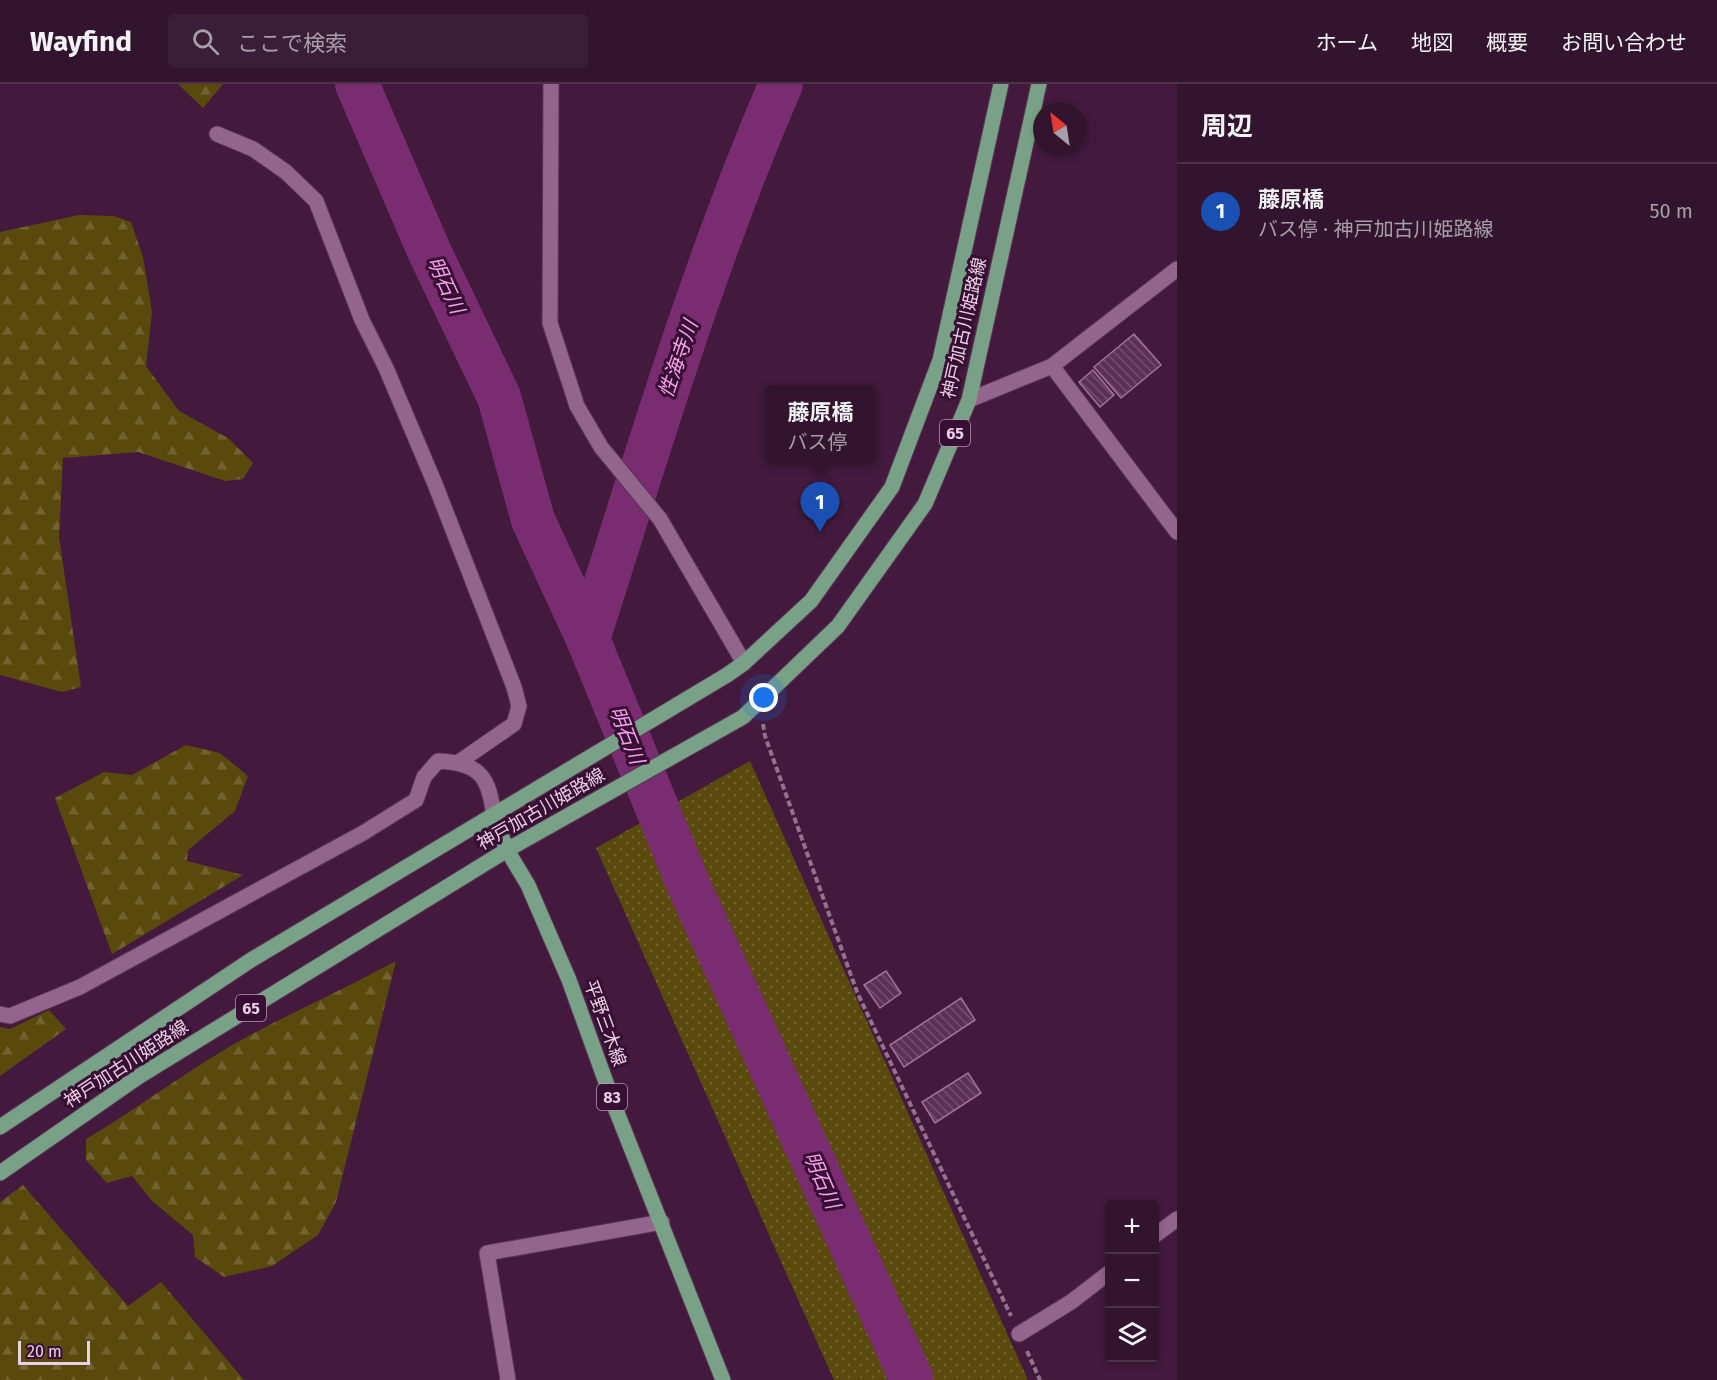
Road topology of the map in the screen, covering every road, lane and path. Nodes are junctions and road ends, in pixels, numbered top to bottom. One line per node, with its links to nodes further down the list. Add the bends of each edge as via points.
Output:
1 (551, 84): 9 (street, via 550,323 577,406 601,447 660,519)
2 (1001, 84): 9 (main road, 神戸加古川姫路線 / 65, via 940,360 892,487 811,601)
3 (1039, 84): 7 (main road, 神戸加古川姫路線 / 65)
4 (217, 134): 11 (street, via 253,149 286,172 316,201 514,687 519,706 514,723)
5 (1177, 269): 6 (street)
6 (1052, 366): 7 (street); 8 (street)
7 (969, 400): 10 (main road, 神戸加古川姫路線 / 65, via 925,504 838,626)
8 (1177, 532)
9 (744, 663): 12 (main road, 神戸加古川姫路線 / 65)
10 (761, 699): 13 (main road, 神戸加古川姫路線 / 65, via 743,717); 21 (path, via 765,736 856,992)
11 (459, 762): 12 (street, 神戸加古川姫路線, via 477,771 490,789); 14 (street, via 438,761 424,777 416,800 363,833 80,987 10,1016)
12 (494, 817): 13 (main road, 平野三木線 / 83); 15 (main road, 神戸加古川姫路線 / 65, via 251,960)
13 (507, 850): 16 (main road, 神戸加古川姫路線 / 65, via 138,1077); 18 (main road, 平野三木線 / 83, via 528,885 569,980)
14 (0, 1014)
15 (0, 1127)
16 (0, 1173)
17 (1177, 1219): 19 (street)
18 (662, 1222): 22 (street, via 487,1253); 23 (main road, 平野三木線 / 83)
19 (1159, 1233)
20 (1105, 1276): 21 (street)
21 (1019, 1334): 24 (path)
22 (508, 1380)
23 (723, 1380)
24 (1040, 1380)

